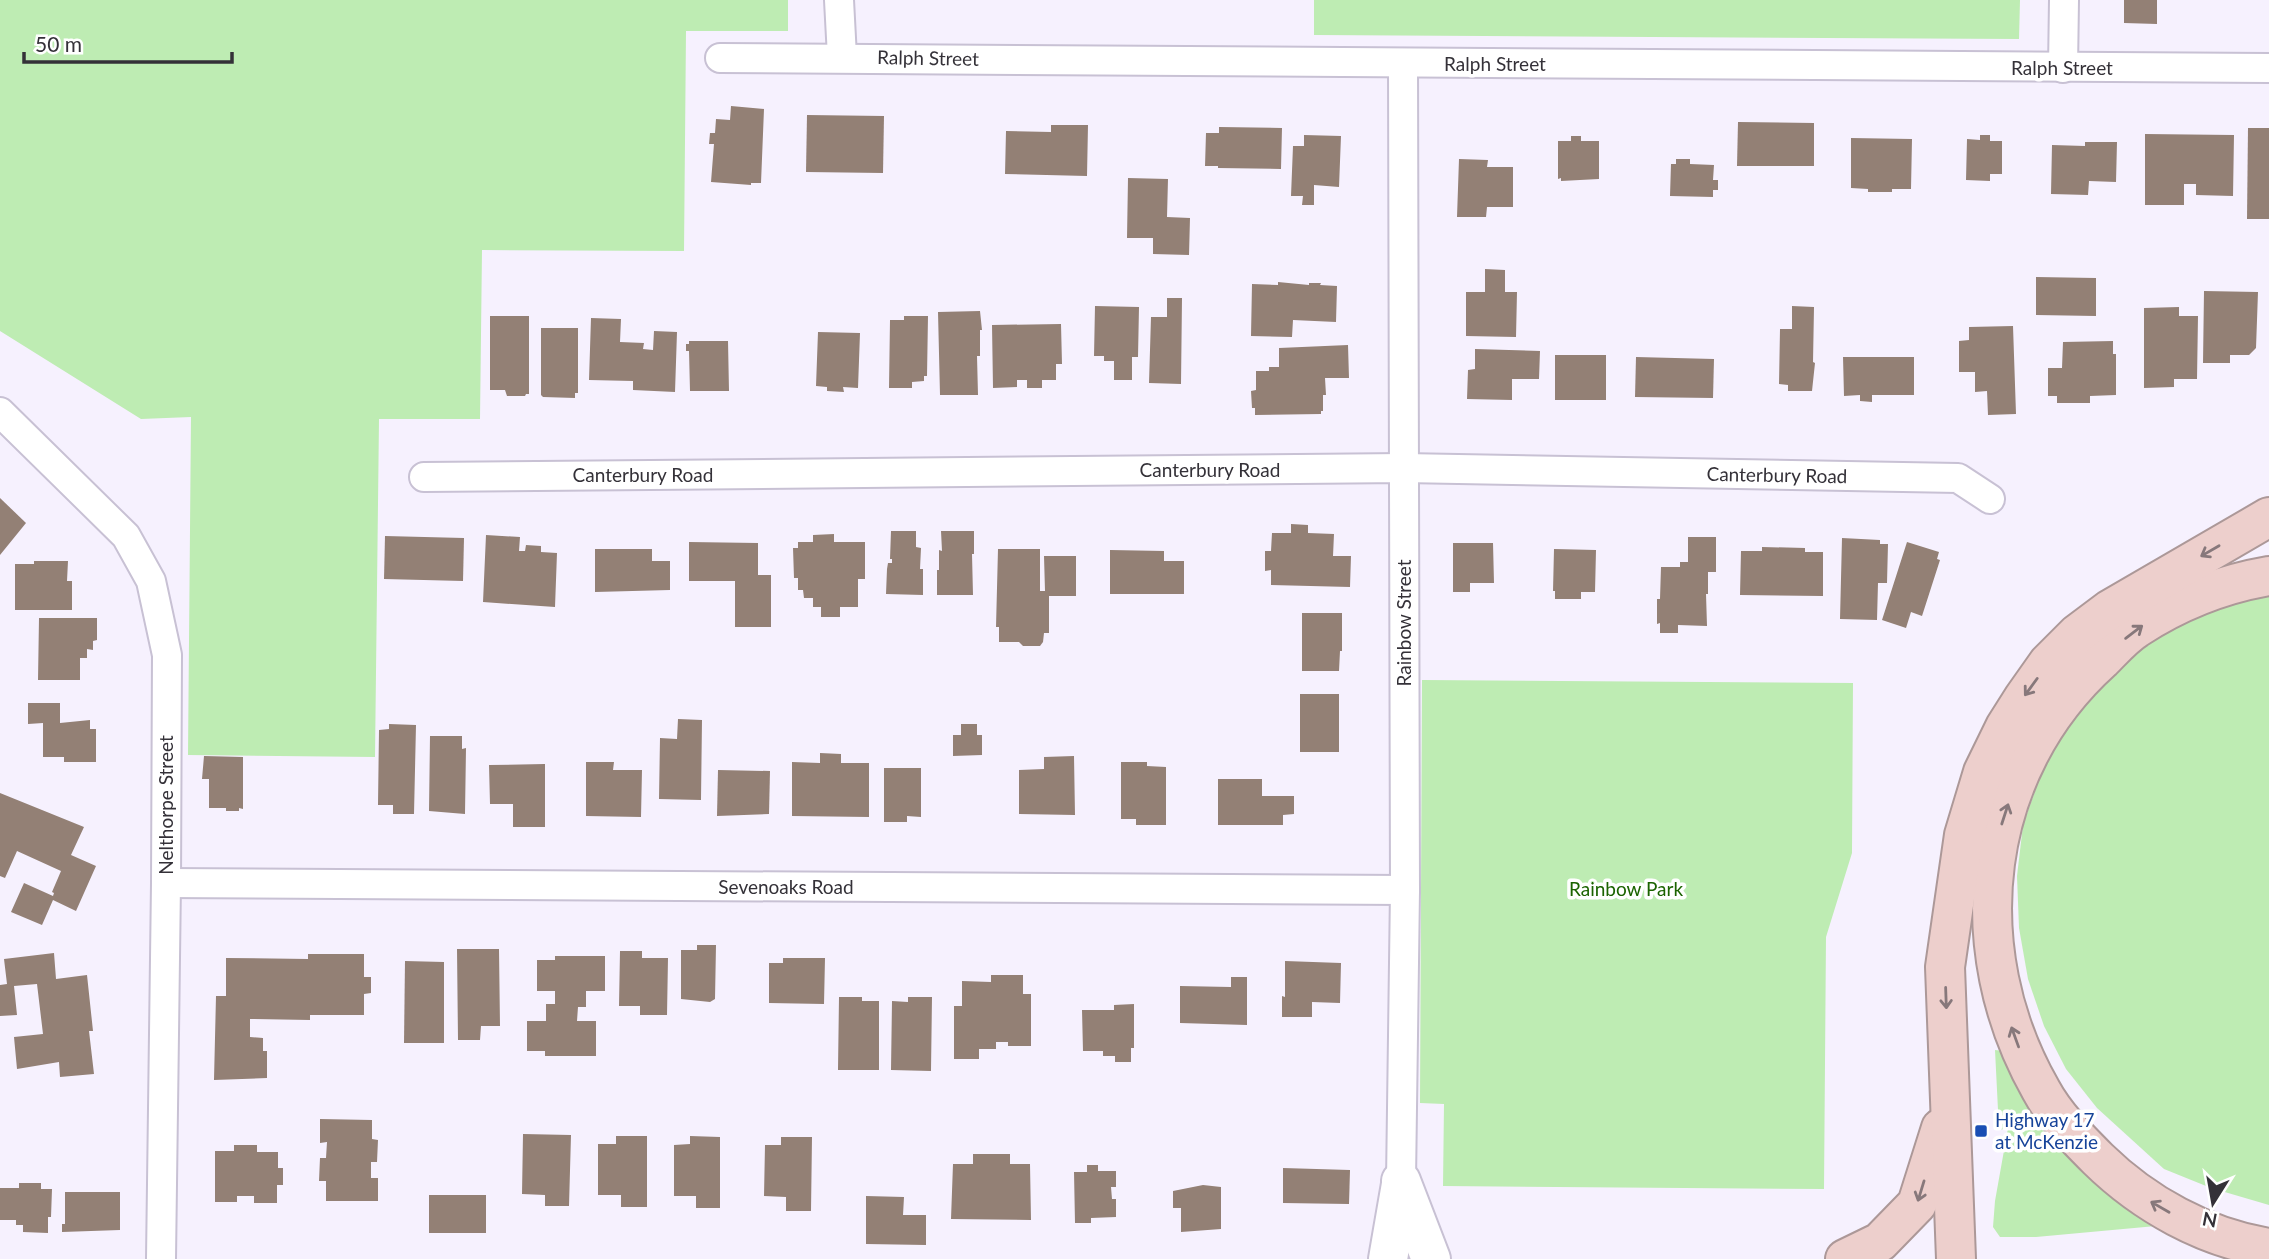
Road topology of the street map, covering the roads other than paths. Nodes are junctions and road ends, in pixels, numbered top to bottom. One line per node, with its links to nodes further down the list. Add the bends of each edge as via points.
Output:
1 (839, 0): 3 (street)
2 (2064, 0): 6 (street)
3 (842, 57): 4 (street, Ralph Street); 5 (street, Ralph Street)
4 (720, 58)
5 (1403, 64): 6 (street, Ralph Street); 9 (street, Rainbow Street)
6 (2063, 68): 7 (street, Ralph Street)
7 (2269, 68)
8 (0, 412): 14 (street, Nelthorpe Street, via 125,536 151,581 167,655)
9 (1404, 468): 10 (street, Canterbury Road); 11 (street, Canterbury Road, via 1958,478); 15 (street, Rainbow Street)
10 (424, 477)
11 (1990, 499)
12 (2269, 517): 16 (highway, one-way to 16, via 2109,610 2077,634 2048,663 2005,727 1983,772 1964,835 1945,967)
13 (2269, 576): 18 (highway, one-way to 13, via 2234,1240 2155,1205 2076,1137 2042,1092 2004,1007 1991,917 1993,870 2003,818 2025,760 2052,715 2084,676 2136,629 2198,595)
14 (166, 883): 15 (street, Sevenoaks Road); 19 (street, Nelthorpe Street)
15 (1405, 890): 17 (street, Rainbow Street)
16 (1949, 1103): 22 (highway, one-way to 22, via 1917,1204 1880,1242); 23 (highway)
17 (1401, 1181): 20 (main road); 21 (main road)
18 (2269, 1248)
19 (161, 1259)
20 (1388, 1259)
21 (1430, 1259)
22 (1845, 1259)
23 (1956, 1259)

